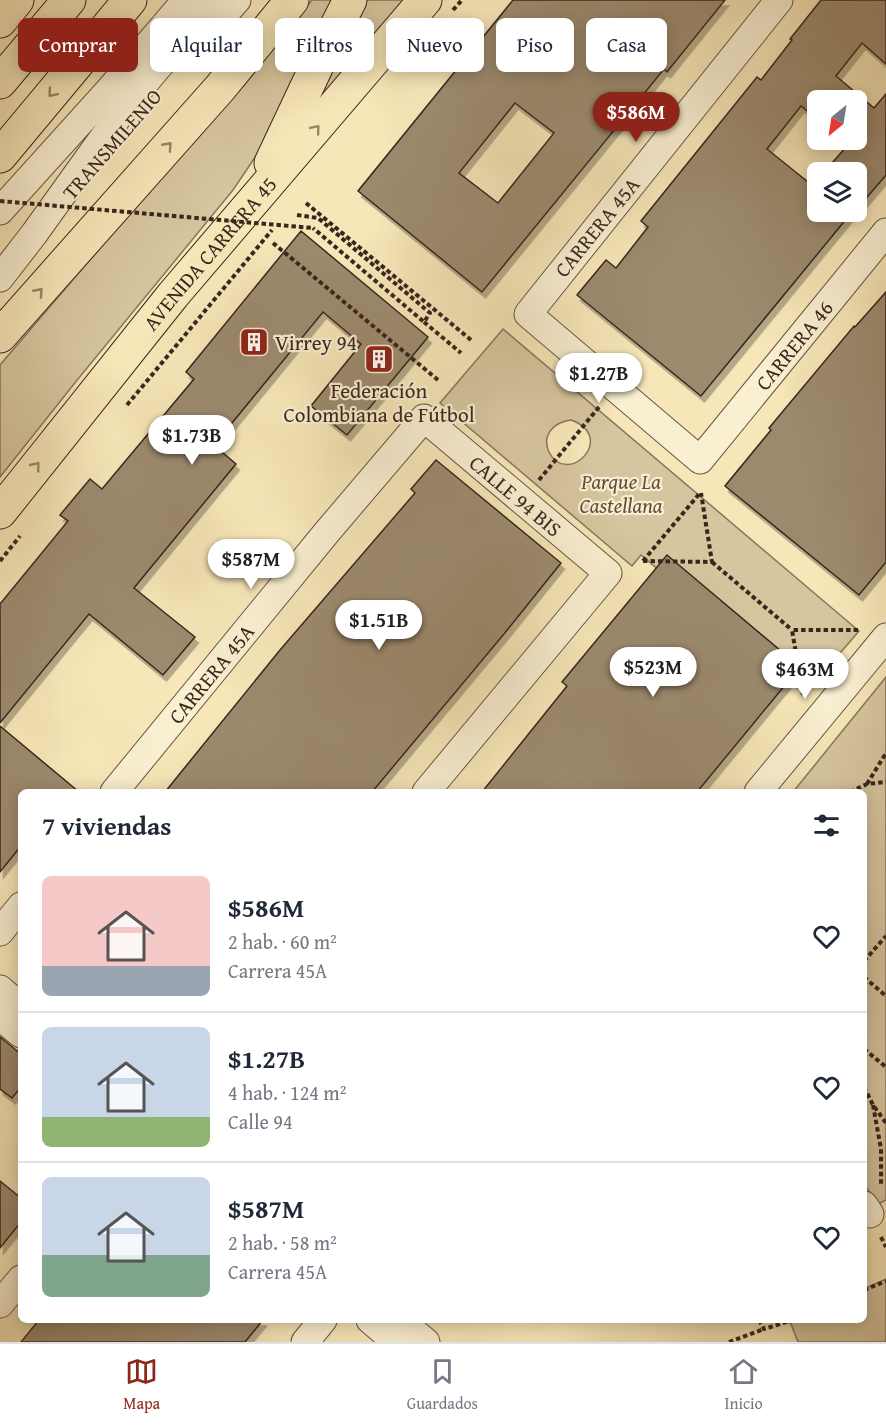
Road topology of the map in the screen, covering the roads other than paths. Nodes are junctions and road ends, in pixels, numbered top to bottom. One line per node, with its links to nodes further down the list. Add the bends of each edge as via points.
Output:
1 (17, 0): 12 (highway)
2 (69, 0): 13 (highway)
3 (130, 0): 15 (highway, one-way to 15)
4 (163, 0): 16 (street)
5 (186, 0): 14 (street, TRANSMILENIO)
6 (214, 0): 14 (street, TRANSMILENIO)
7 (237, 0): 19 (street, TRANSMILENIO)
8 (292, 0): 21 (highway, one-way to 8, via 220,88)
9 (350, 0): 17 (highway)
10 (425, 0): 17 (highway, AVENIDA CARRERA 45, one-way to 10)
11 (779, 0): 23 (street, CARRERA 45A, via 528,314)
12 (0, 21)
13 (0, 82)
14 (119, 96): 16 (street, TRANSMILENIO); 19 (street, TRANSMILENIO)
15 (0, 156)
16 (2, 205)
17 (250, 205): 24 (highway, AVENIDA CARRERA 45, one-way to 17, via 173,295)
18 (886, 232): 23 (street, CARRERA 46)
19 (34, 234): 20 (street, TRANSMILENIO)
20 (0, 278)
21 (0, 336)
22 (424, 418): 26 (street, CARRERA 45A); 27 (street, CALLE 94 BIS, via 608,573)
23 (700, 459)
24 (10, 523)
25 (874, 633): 28 (street)
26 (116, 789)
27 (428, 789)
28 (760, 789)
29 (18, 910): 30 (street)
30 (0, 932)
31 (0, 989): 32 (street)
32 (18, 1004)
33 (0, 1017): 34 (street)
34 (18, 1032)
35 (18, 1283): 36 (street)
36 (0, 1304)
37 (321, 1323): 40 (street)
38 (374, 1323): 41 (street)
39 (404, 1323): 42 (street)
40 (305, 1342)
41 (396, 1342)
42 (426, 1342)

